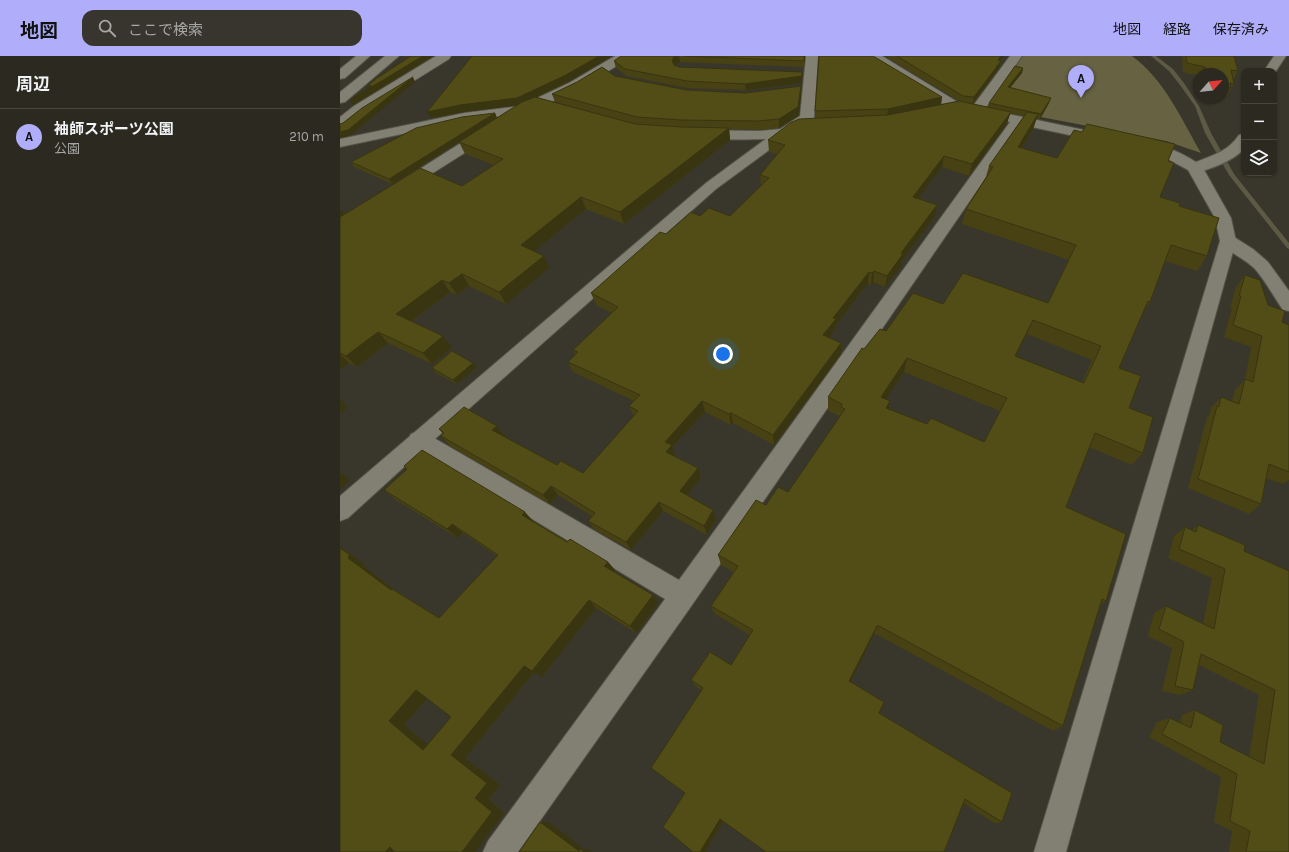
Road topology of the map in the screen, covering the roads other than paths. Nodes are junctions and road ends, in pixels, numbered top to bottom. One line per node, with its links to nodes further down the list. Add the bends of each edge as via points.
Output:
1 (364, 56): 13 (street)
2 (393, 56): 17 (street)
3 (445, 56): 25 (street, via 359,109)
4 (624, 56): 9 (street)
5 (812, 56): 12 (street)
6 (873, 56): 19 (street)
7 (1016, 56): 23 (street)
8 (1280, 56): 10 (street)
9 (605, 68): 14 (street); 18 (street)
10 (1272, 68)
11 (795, 72): 12 (street)
12 (810, 73): 15 (street)
13 (340, 75)
14 (616, 76)
15 (809, 87): 16 (street); 27 (street, via 807,118)
16 (793, 90)
17 (340, 99)
18 (539, 104): 20 (street); 21 (street)
19 (957, 107): 22 (street); 23 (street)
20 (523, 110): 30 (street, via 464,117); 32 (street)
21 (560, 110)
22 (941, 110)
23 (976, 111): 24 (street)
24 (1019, 120): 31 (street, via 1165,151 1178,156); 37 (street)
25 (340, 124)
26 (820, 124): 27 (street)
27 (790, 129): 28 (street, via 759,135); 35 (street, via 711,186)
28 (683, 134)
29 (1243, 140): 31 (street, via 1232,152)
30 (340, 143)
31 (1195, 168): 33 (street, via 1223,218)
32 (386, 196)
33 (1228, 241): 34 (street, via 1262,266); 39 (street)
34 (1289, 305)
35 (419, 440): 36 (street); 37 (street)
36 (340, 510)
37 (683, 596): 38 (street)
38 (499, 852)
39 (1050, 852)

